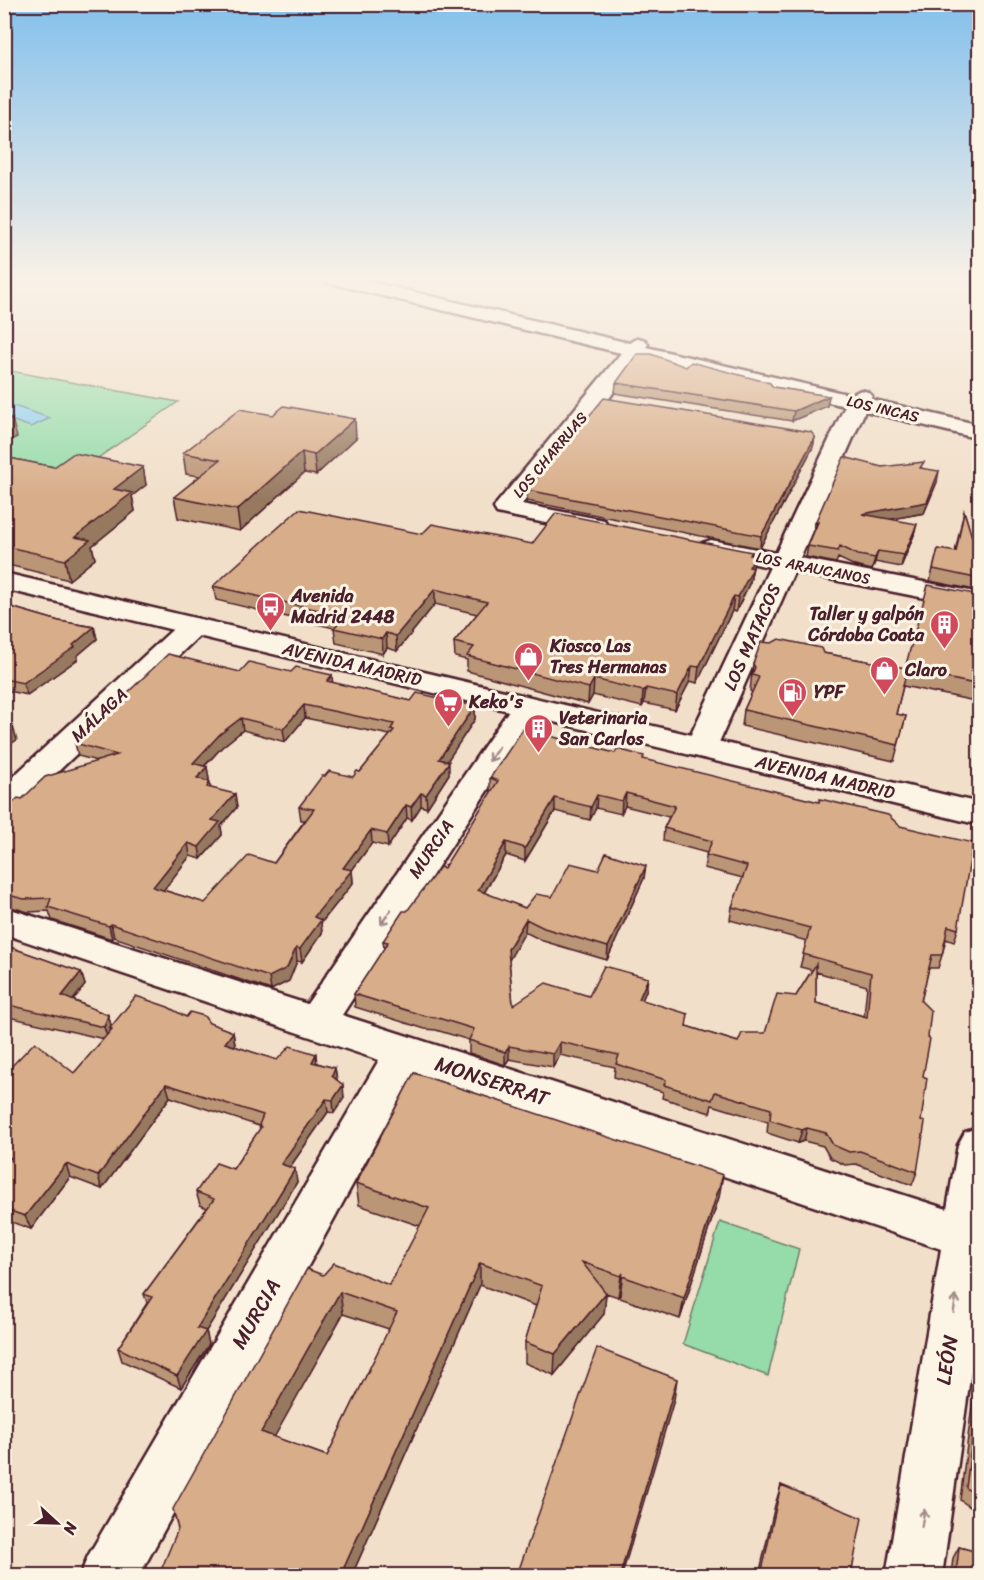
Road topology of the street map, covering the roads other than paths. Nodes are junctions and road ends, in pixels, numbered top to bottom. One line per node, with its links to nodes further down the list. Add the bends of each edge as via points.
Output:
1 (632, 352): 3 (street, LOS CHARRUAS)
2 (655, 352): 4 (street, LOS INCAS)
3 (597, 399): 5 (street); 10 (street, LOS CHARRUAS, via 506,508)
4 (859, 399): 6 (street, LOS INCAS); 7 (street, LOS INCAS); 9 (street, LOS MATACOS)
5 (620, 403)
6 (980, 422)
7 (980, 432)
8 (818, 435): 9 (street)
9 (842, 439): 12 (street, LOS MATACOS)
10 (622, 531)
11 (692, 544): 12 (street, LOS ARAUCANOS)
12 (785, 562): 14 (street, LOS ARAUCANOS); 17 (street, LOS MATACOS)
13 (4, 581): 15 (street, AVENIDA MADRID)
14 (980, 600)
15 (193, 626): 16 (street, AVENIDA MADRID); 18 (street, MÁLAGA)
16 (527, 706): 17 (street, AVENIDA MADRID); 21 (street, MURCIA, one-way to 21)
17 (702, 747): 19 (street, AVENIDA MADRID)
18 (4, 804)
19 (980, 814)
20 (4, 920): 21 (street, MONSERRAT)
21 (316, 1023): 22 (street, MONSERRAT)
22 (404, 1053): 24 (street, MONSERRAT); 25 (street, MURCIA)
23 (980, 1145): 24 (street, LEÓN)
24 (972, 1239): 26 (street, LEÓN, one-way to 24)
25 (108, 1575)
26 (914, 1575)

